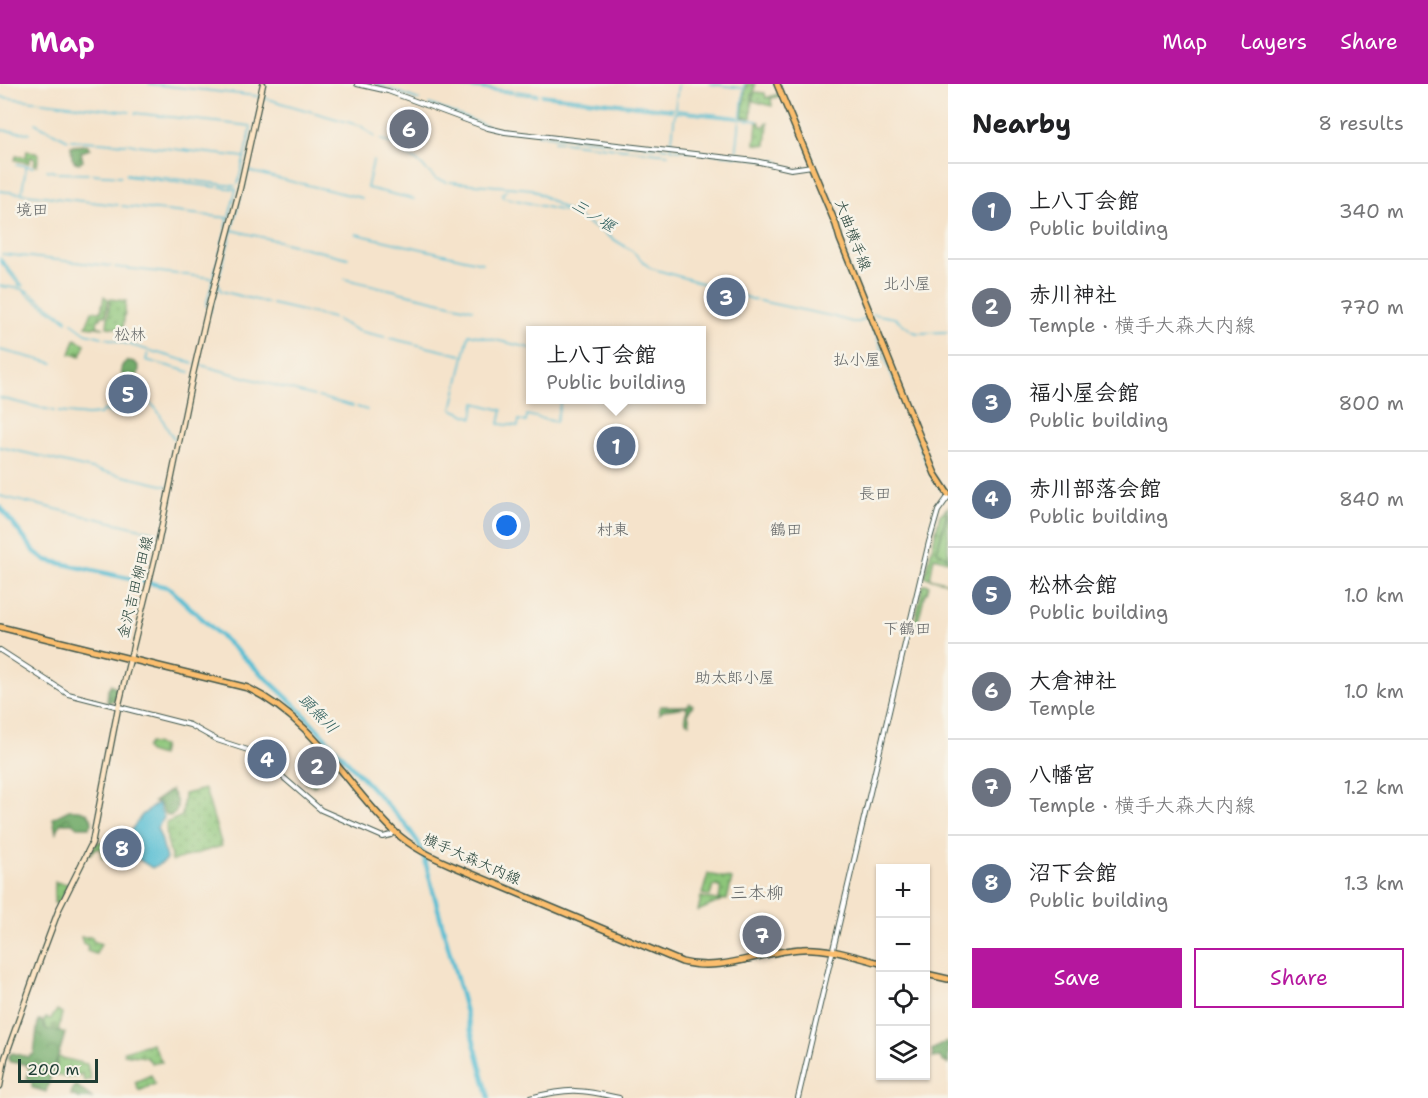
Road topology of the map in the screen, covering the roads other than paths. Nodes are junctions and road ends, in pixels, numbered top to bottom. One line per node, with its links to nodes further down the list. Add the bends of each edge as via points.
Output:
1 (262, 84): 8 (main road, 金沢吉田柳田線, via 240,188 206,313)
2 (357, 84): 4 (street, via 505,132 740,159 790,169)
3 (777, 84): 4 (main road, 大曲横手線)
4 (812, 166): 5 (main road, 大曲横手線, via 933,468)
5 (948, 496): 11 (street, via 938,511 929,542)
6 (0, 627): 8 (main road, 横手大森大内線)
7 (0, 650): 9 (street, via 68,694)
8 (130, 658): 9 (main road, 金沢吉田柳田線); 10 (main road, 横手大森大内線, via 233,683 274,702 316,739)
9 (118, 708): 10 (street, via 190,725 217,740 254,752 321,810 382,837); 15 (main road, 金沢吉田柳田線, via 92,843 42,954 5,1058)
10 (395, 831): 11 (main road, 横手大森大内線, via 430,855 691,965 725,964 791,950)
11 (833, 952): 12 (main road, 横手大森大内線); 18 (street)
12 (876, 962)
13 (930, 975): 14 (main road)
14 (948, 979)
15 (0, 1086)
16 (530, 1098): 17 (street, via 575,1089)
17 (619, 1098)
18 (798, 1098)

